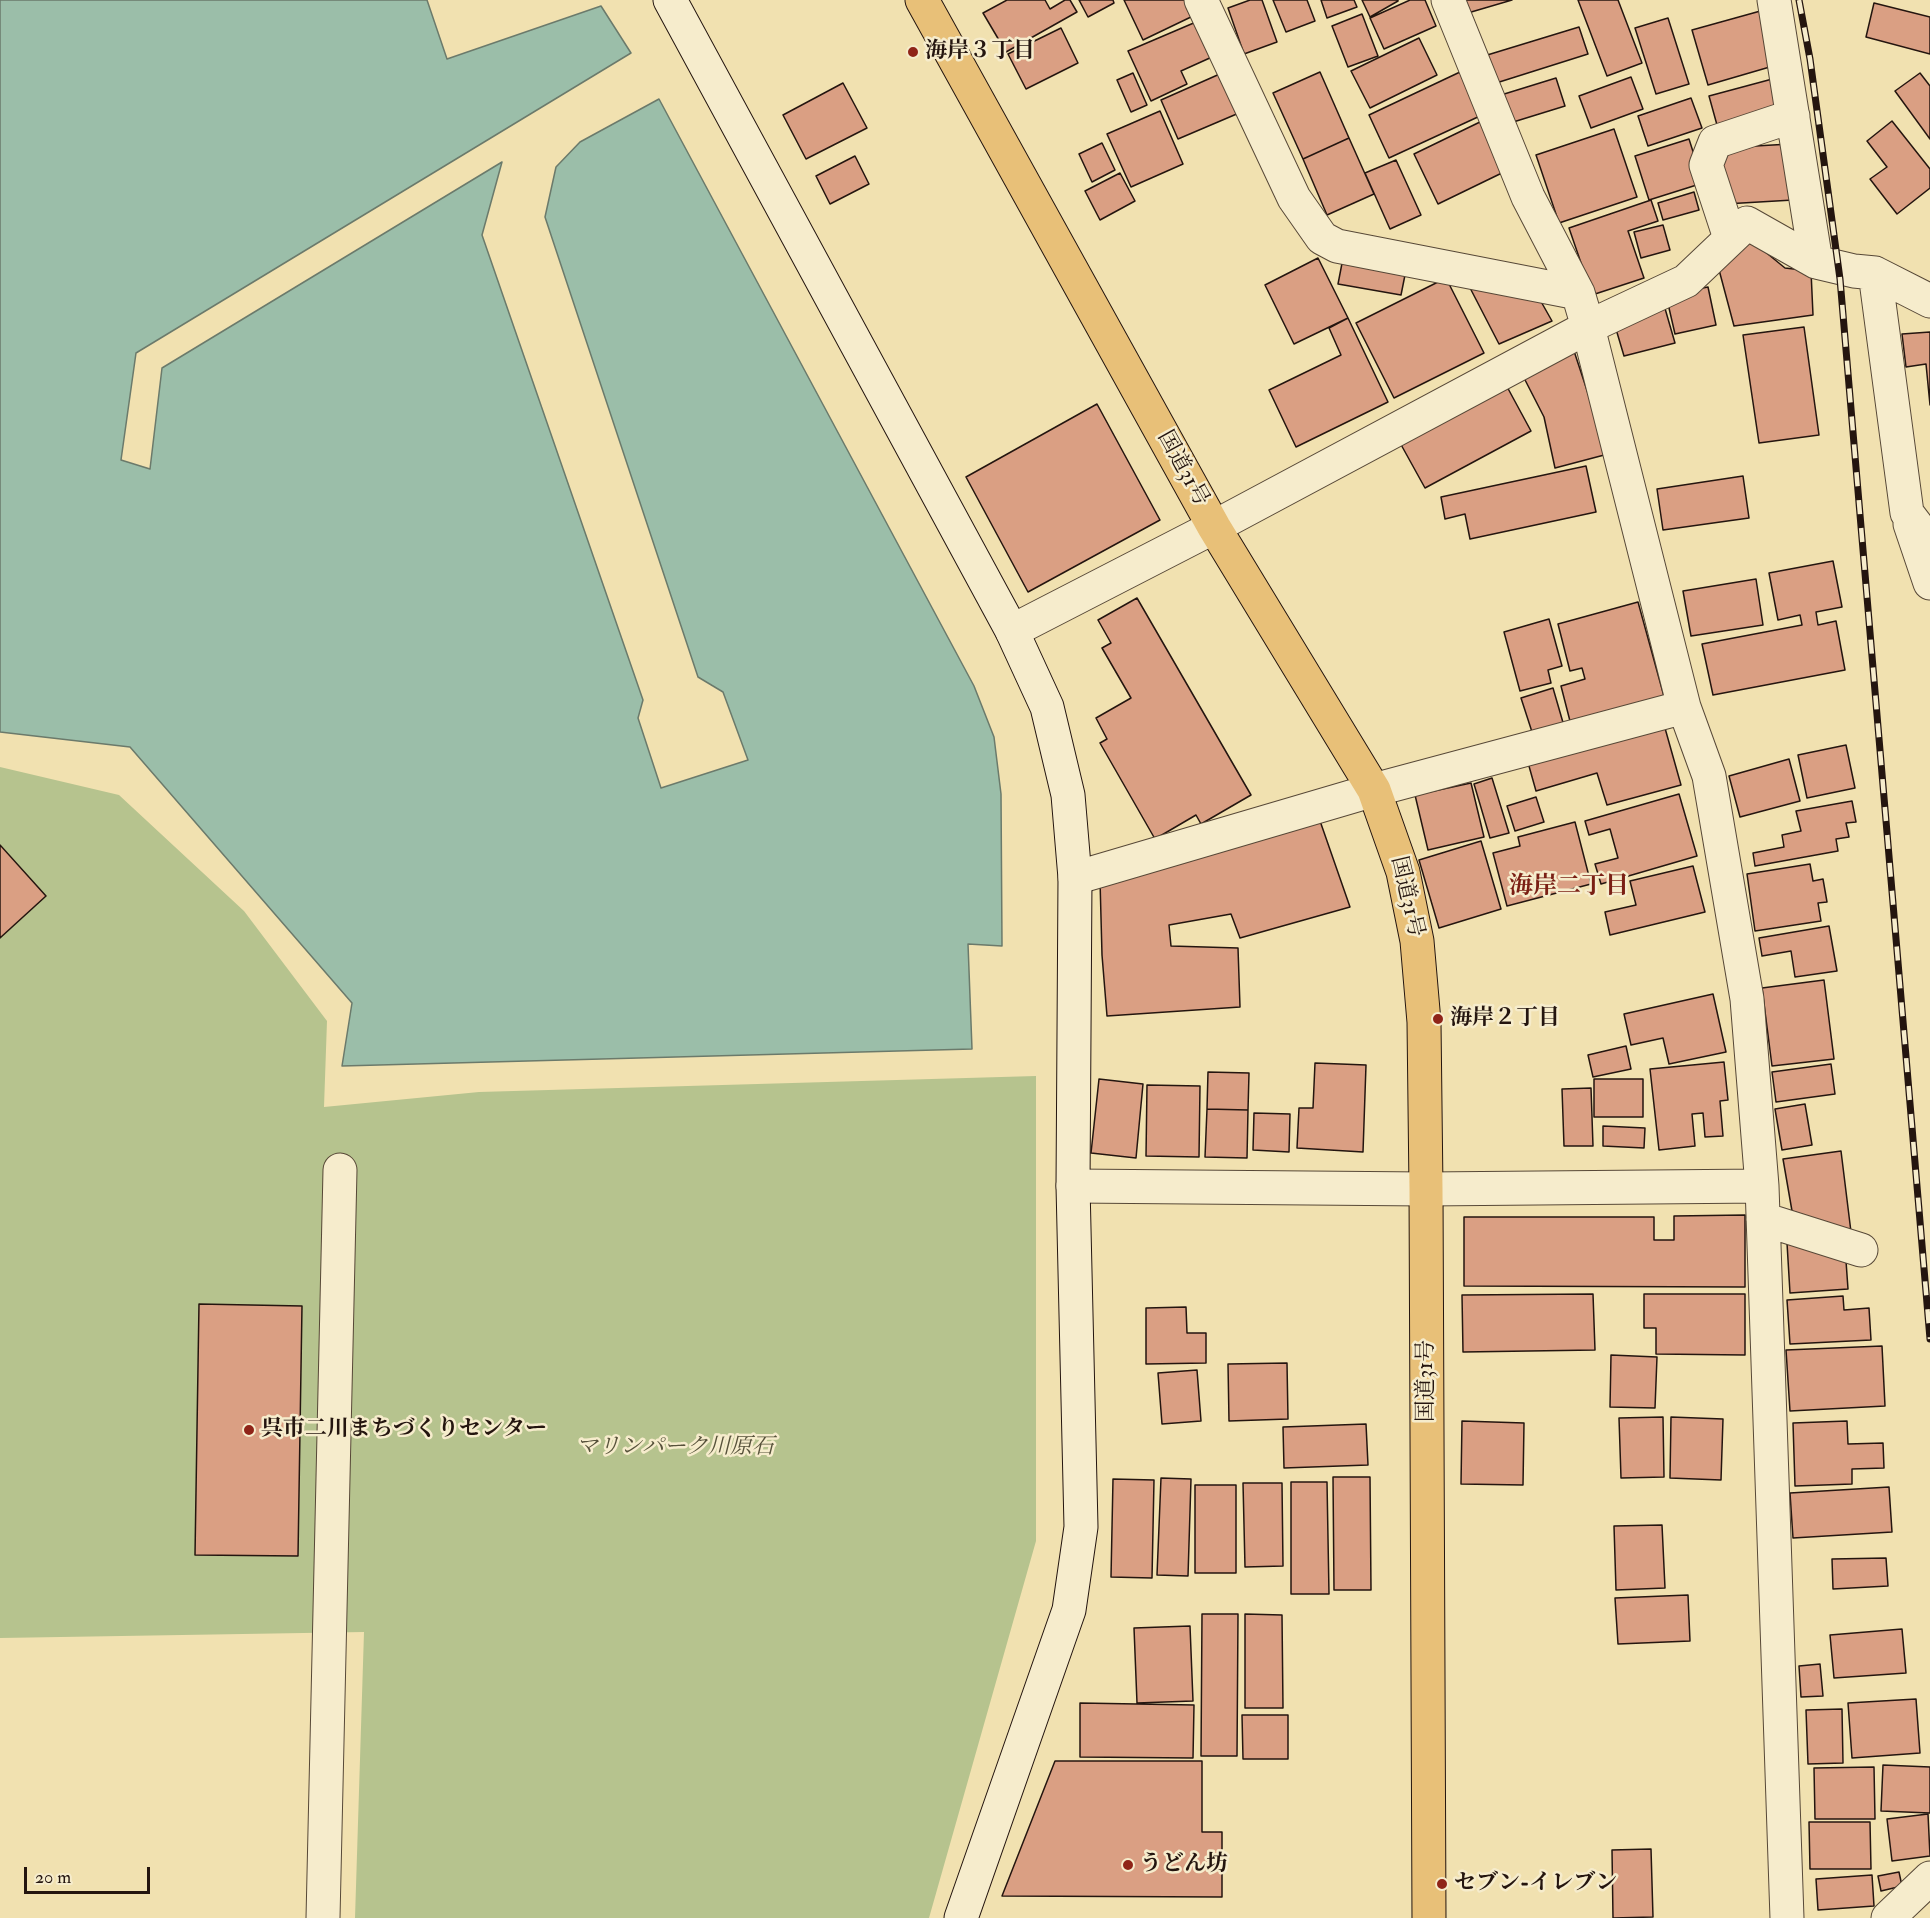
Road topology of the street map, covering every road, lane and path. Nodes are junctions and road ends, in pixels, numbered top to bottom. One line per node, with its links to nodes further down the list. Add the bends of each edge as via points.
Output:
1 (922, 0): 14 (highway, 国道31号)
2 (1201, 0): 10 (street, via 1294,198 1322,238 1337,246)
3 (1448, 0): 10 (street, via 1528,197)
4 (1774, 0): 6 (street)
5 (678, 3): 17 (street)
6 (1793, 116): 7 (street, via 1716,142 1706,165); 8 (street)
7 (1730, 238): 8 (street, via 1747,223); 12 (street, via 1686,281)
8 (1816, 262): 9 (street)
9 (1875, 273): 11 (street); 13 (street)
10 (1578, 293): 12 (street)
11 (1930, 301)
12 (1588, 327): 14 (street); 18 (street)
13 (1907, 513): 15 (street); 16 (street)
14 (1214, 527): 17 (street); 19 (highway, 国道31号)
15 (1930, 543)
16 (1930, 583)
17 (1012, 631): 20 (street, via 1047,707 1068,795)
18 (1684, 707): 19 (street); 22 (street, via 1709,776 1747,999)
19 (1374, 790): 20 (street); 24 (highway, 国道31号, via 1403,872 1417,941 1424,1022)
20 (1075, 878): 23 (street)
21 (340, 1170): 28 (street)
22 (1762, 1185): 24 (street); 25 (street)
23 (1073, 1186): 24 (street); 29 (street, via 1081,1527 1069,1610)
24 (1426, 1189): 30 (highway, 国道31号)
25 (1763, 1219): 26 (street); 31 (street)
26 (1862, 1250)
27 (1930, 1878): 32 (street)
28 (323, 1918)
29 (961, 1918)
30 (1429, 1918)
31 (1786, 1918)
32 (1888, 1918)

